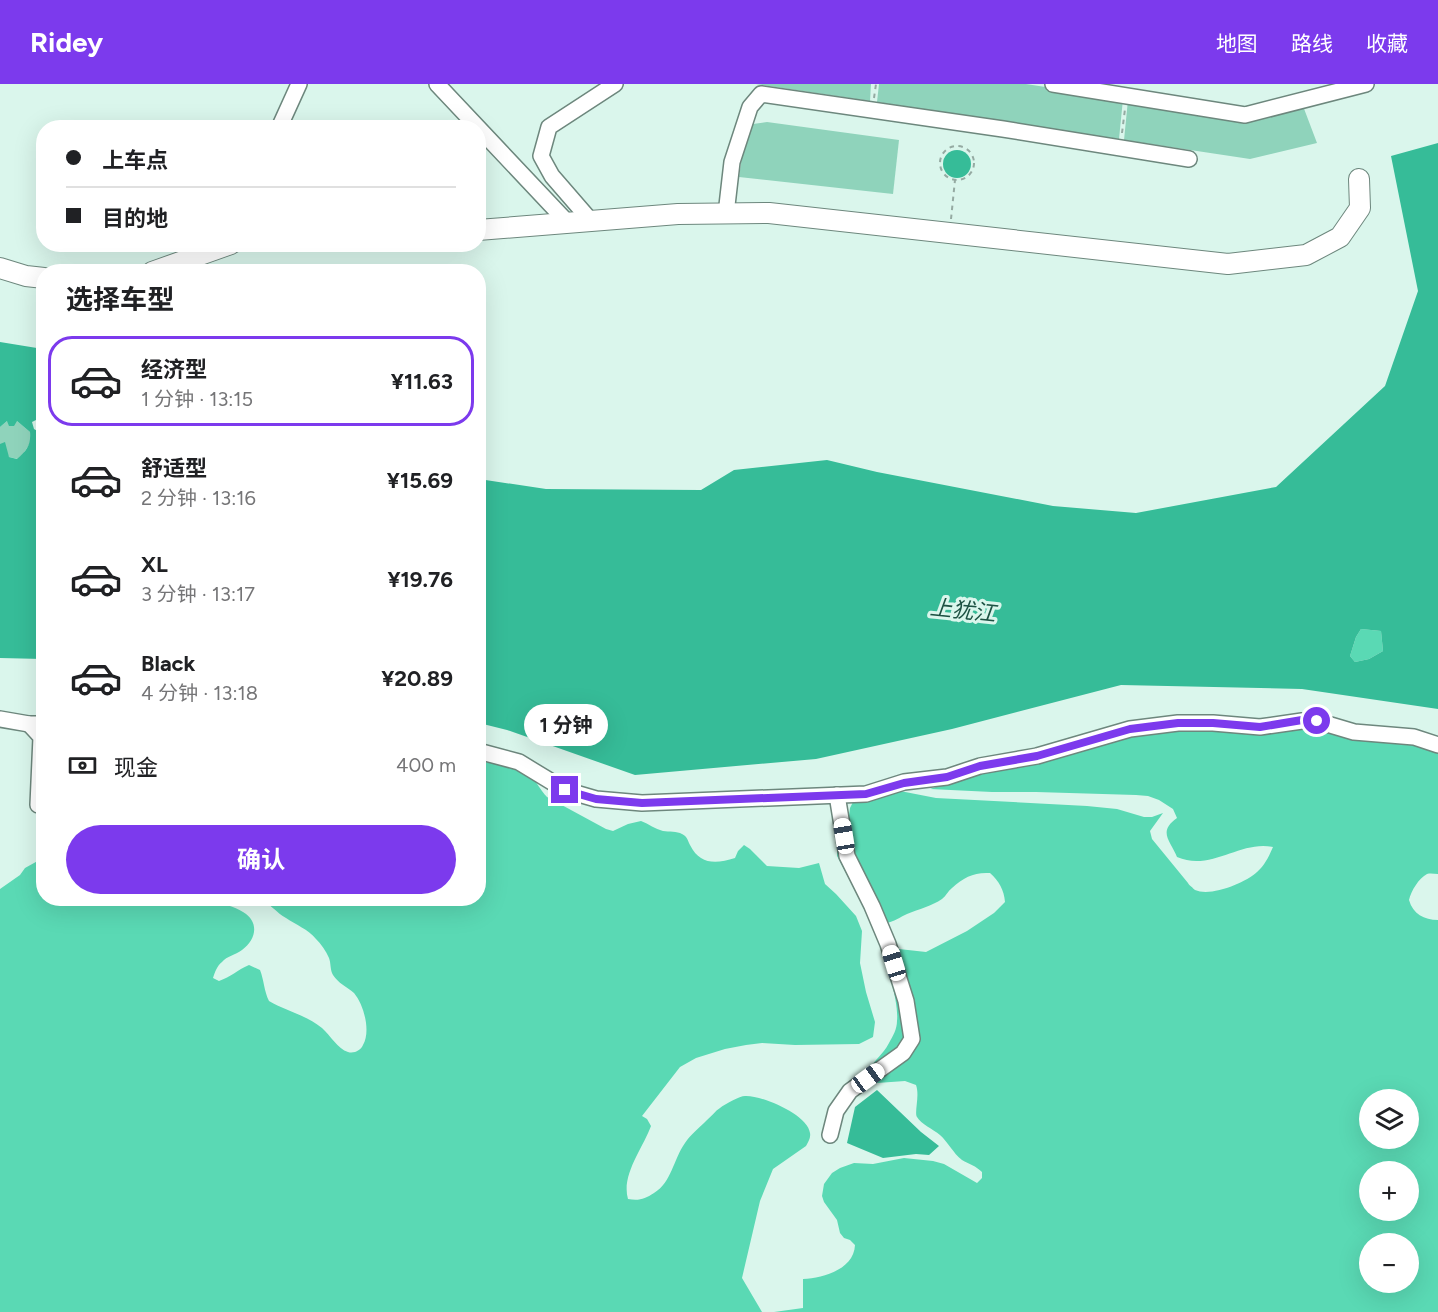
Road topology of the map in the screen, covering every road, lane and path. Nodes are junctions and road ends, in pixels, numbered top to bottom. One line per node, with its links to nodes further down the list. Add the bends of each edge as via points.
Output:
1 (299, 84): 7 (street)
2 (437, 84): 8 (street)
3 (615, 84): 15 (street, via 549,128 541,156 552,176)
4 (1053, 84): 6 (street)
5 (1366, 84): 6 (street, via 1245,115)
6 (1127, 96): 10 (path)
7 (283, 120)
8 (471, 120)
9 (486, 136): 16 (street)
10 (1121, 148): 11 (street); 14 (street, via 761,94 750,107 732,162)
11 (1189, 159)
12 (1359, 179): 18 (street, via 1360,207 1341,237 1306,255 1228,264)
13 (956, 180): 13 (path, via 971,174 975,163 967,149 956,146 945,150 940,160 945,176); 18 (path)
14 (726, 213): 15 (street); 18 (street, via 769,213)
15 (591, 221): 16 (street)
16 (568, 223): 17 (street)
17 (486, 229)
18 (949, 233)
19 (208, 252): 20 (street)
20 (175, 264)
21 (0, 268): 22 (street)
22 (36, 277)
23 (0, 719): 24 (street)
24 (36, 724)
25 (1438, 745): 27 (street, via 1414,737 1354,732 1317,721 1260,727 1178,723 1130,729 947,777 866,794)
26 (486, 753): 27 (street, via 519,762 565,790 596,799 642,803)
27 (837, 795): 28 (street, via 847,856 888,944 906,1001 912,1039 903,1053 850,1091 836,1111)
28 (830, 1135)

